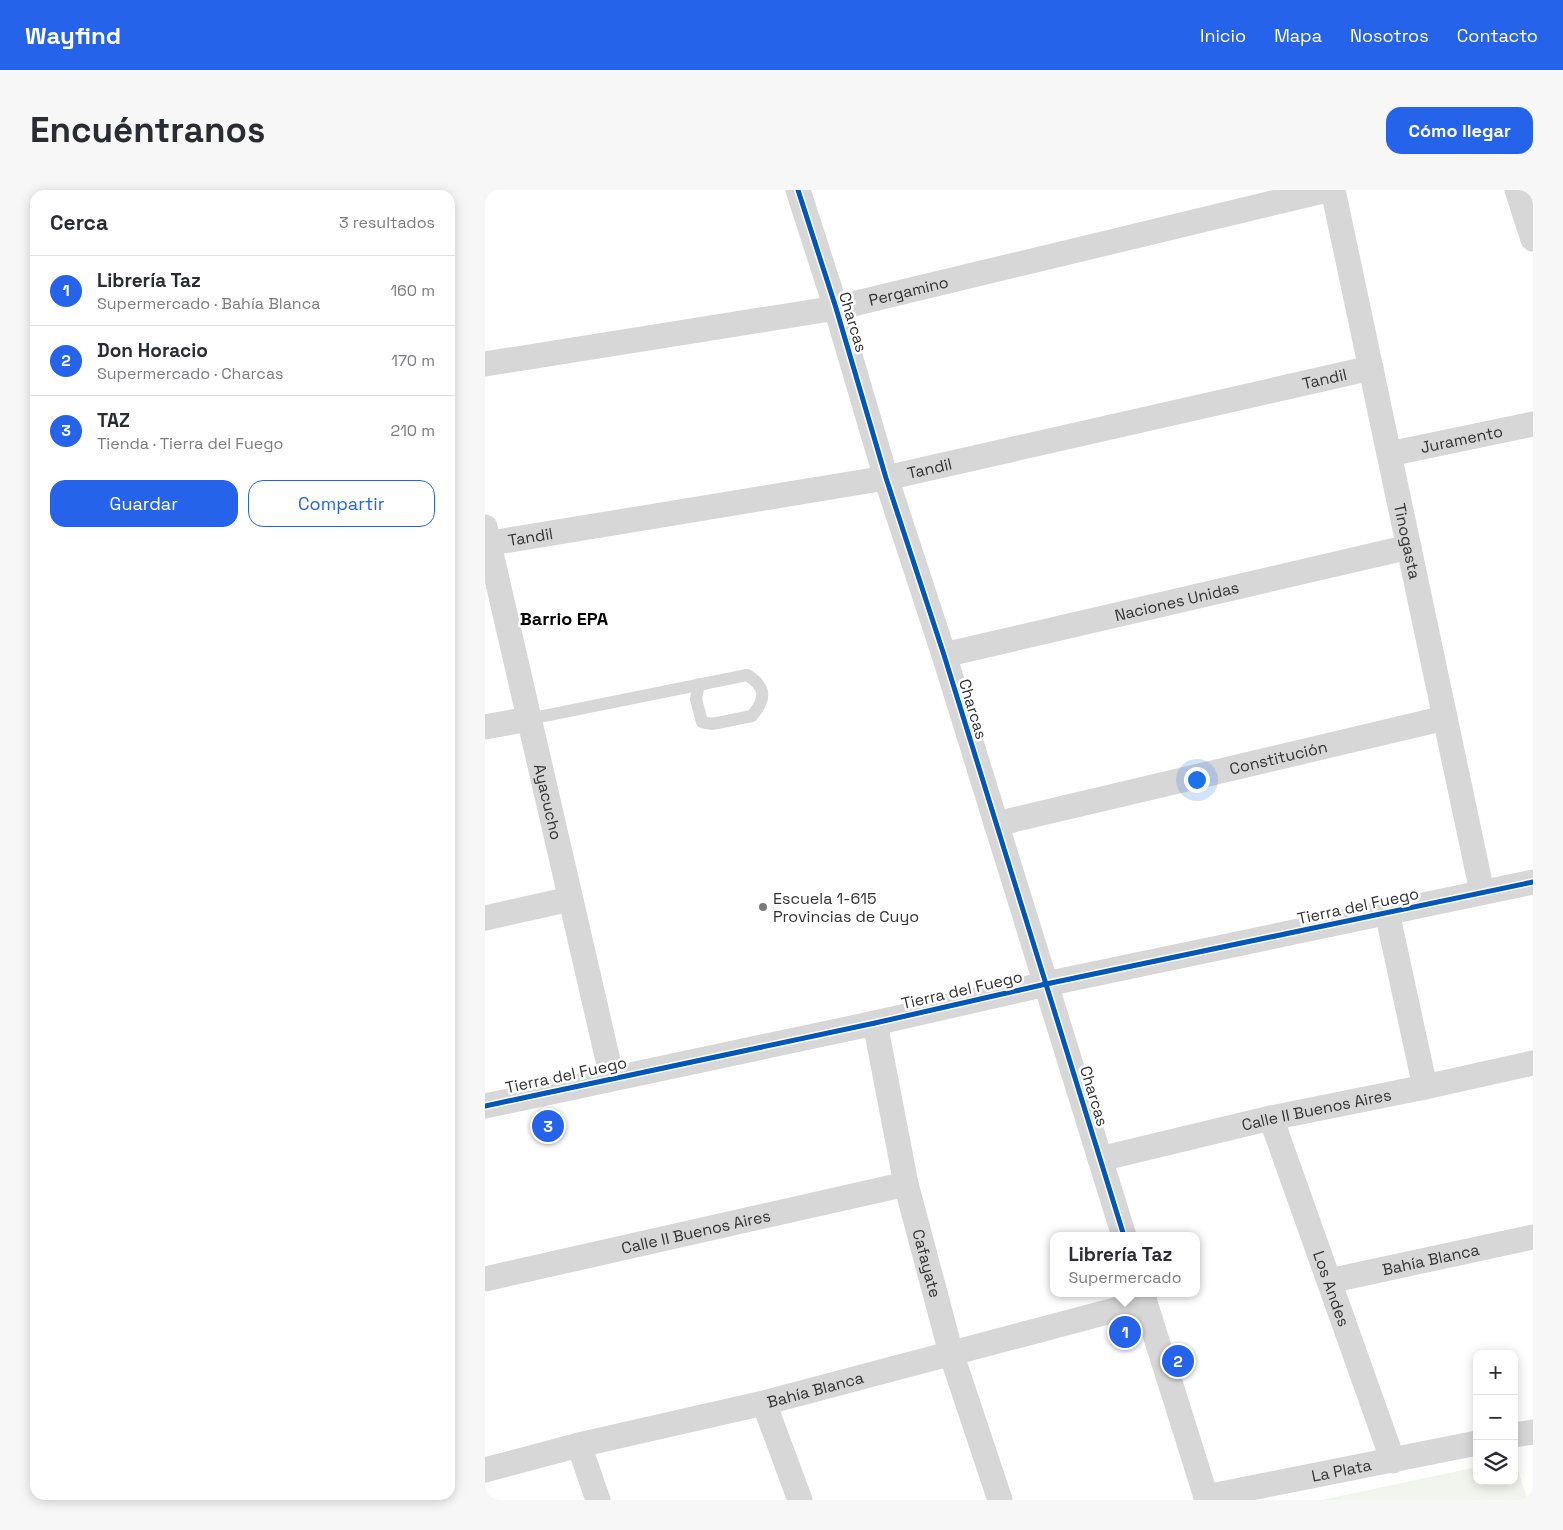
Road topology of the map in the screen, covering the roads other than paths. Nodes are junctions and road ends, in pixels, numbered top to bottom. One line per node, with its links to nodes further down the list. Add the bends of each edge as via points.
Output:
1 (798, 190): 6 (street, Charcas)
2 (1327, 190): 6 (street, Pergamino)
3 (1333, 190): 8 (street, Tinogasta)
4 (1517, 190): 5 (street)
5 (1533, 239)
6 (836, 308): 7 (street, Pergamino); 11 (street, Charcas)
7 (485, 364)
8 (1371, 368): 10 (street, Tinogasta); 11 (street, Tandil)
9 (1533, 424): 10 (street, Juramento)
10 (1389, 454): 13 (street, Tinogasta)
11 (886, 478): 12 (street, Tandil); 14 (street, Charcas)
12 (486, 538): 17 (street, Ayacucho)
13 (1409, 547): 14 (street, Naciones Unidas); 16 (street, Tinogasta)
14 (943, 655): 19 (street, Charcas)
15 (699, 684): 15 (lane, via 696,699 702,722 712,724 752,716 763,693 757,681 747,675); 17 (lane)
16 (1445, 718): 19 (street, Constitución); 21 (street, Tinogasta)
17 (529, 719): 18 (street); 22 (street, Ayacucho)
18 (485, 727)
19 (996, 824): 25 (street, Charcas)
20 (1533, 882): 21 (street, Tierra del Fuego)
21 (1482, 892): 23 (street, Tierra del Fuego)
22 (571, 899): 24 (street); 28 (street, Ayacucho)
23 (1387, 912): 25 (street, Tierra del Fuego); 29 (street)
24 (485, 918)
25 (1046, 984): 26 (street, Tierra del Fuego); 32 (street, Charcas)
26 (875, 1022): 28 (street, Tierra del Fuego); 33 (street, Cafayate)
27 (1533, 1063): 29 (street, Calle II Buenos Aires)
28 (612, 1078): 30 (street, Tierra del Fuego)
29 (1425, 1087): 31 (street, Calle II Buenos Aires)
30 (485, 1106)
31 (1271, 1118): 32 (street, Calle II Buenos Aires); 37 (street, Los Andes)
32 (1101, 1159): 34 (street, Charcas)
33 (906, 1184): 36 (street, Calle II Buenos Aires); 39 (street, Cafayate)
34 (1123, 1232)
35 (1533, 1237): 37 (street, Bahía Blanca)
36 (485, 1280)
37 (1329, 1281): 45 (street, Los Andes)
38 (1143, 1297): 39 (street, Bahía Blanca); 47 (street)
39 (951, 1353): 40 (street, Bahía Blanca); 50 (street, Cafayate)
40 (764, 1403): 44 (street, Bahía Blanca); 49 (street)
41 (1533, 1432): 42 (street)
42 (1518, 1435)
43 (1473, 1444): 45 (street, La Plata)
44 (579, 1446): 46 (street, Bahía Blanca); 48 (street)
45 (1393, 1461): 47 (street, La Plata)
46 (485, 1470)
47 (1206, 1498)
48 (598, 1500)
49 (800, 1500)
50 (1000, 1500)

